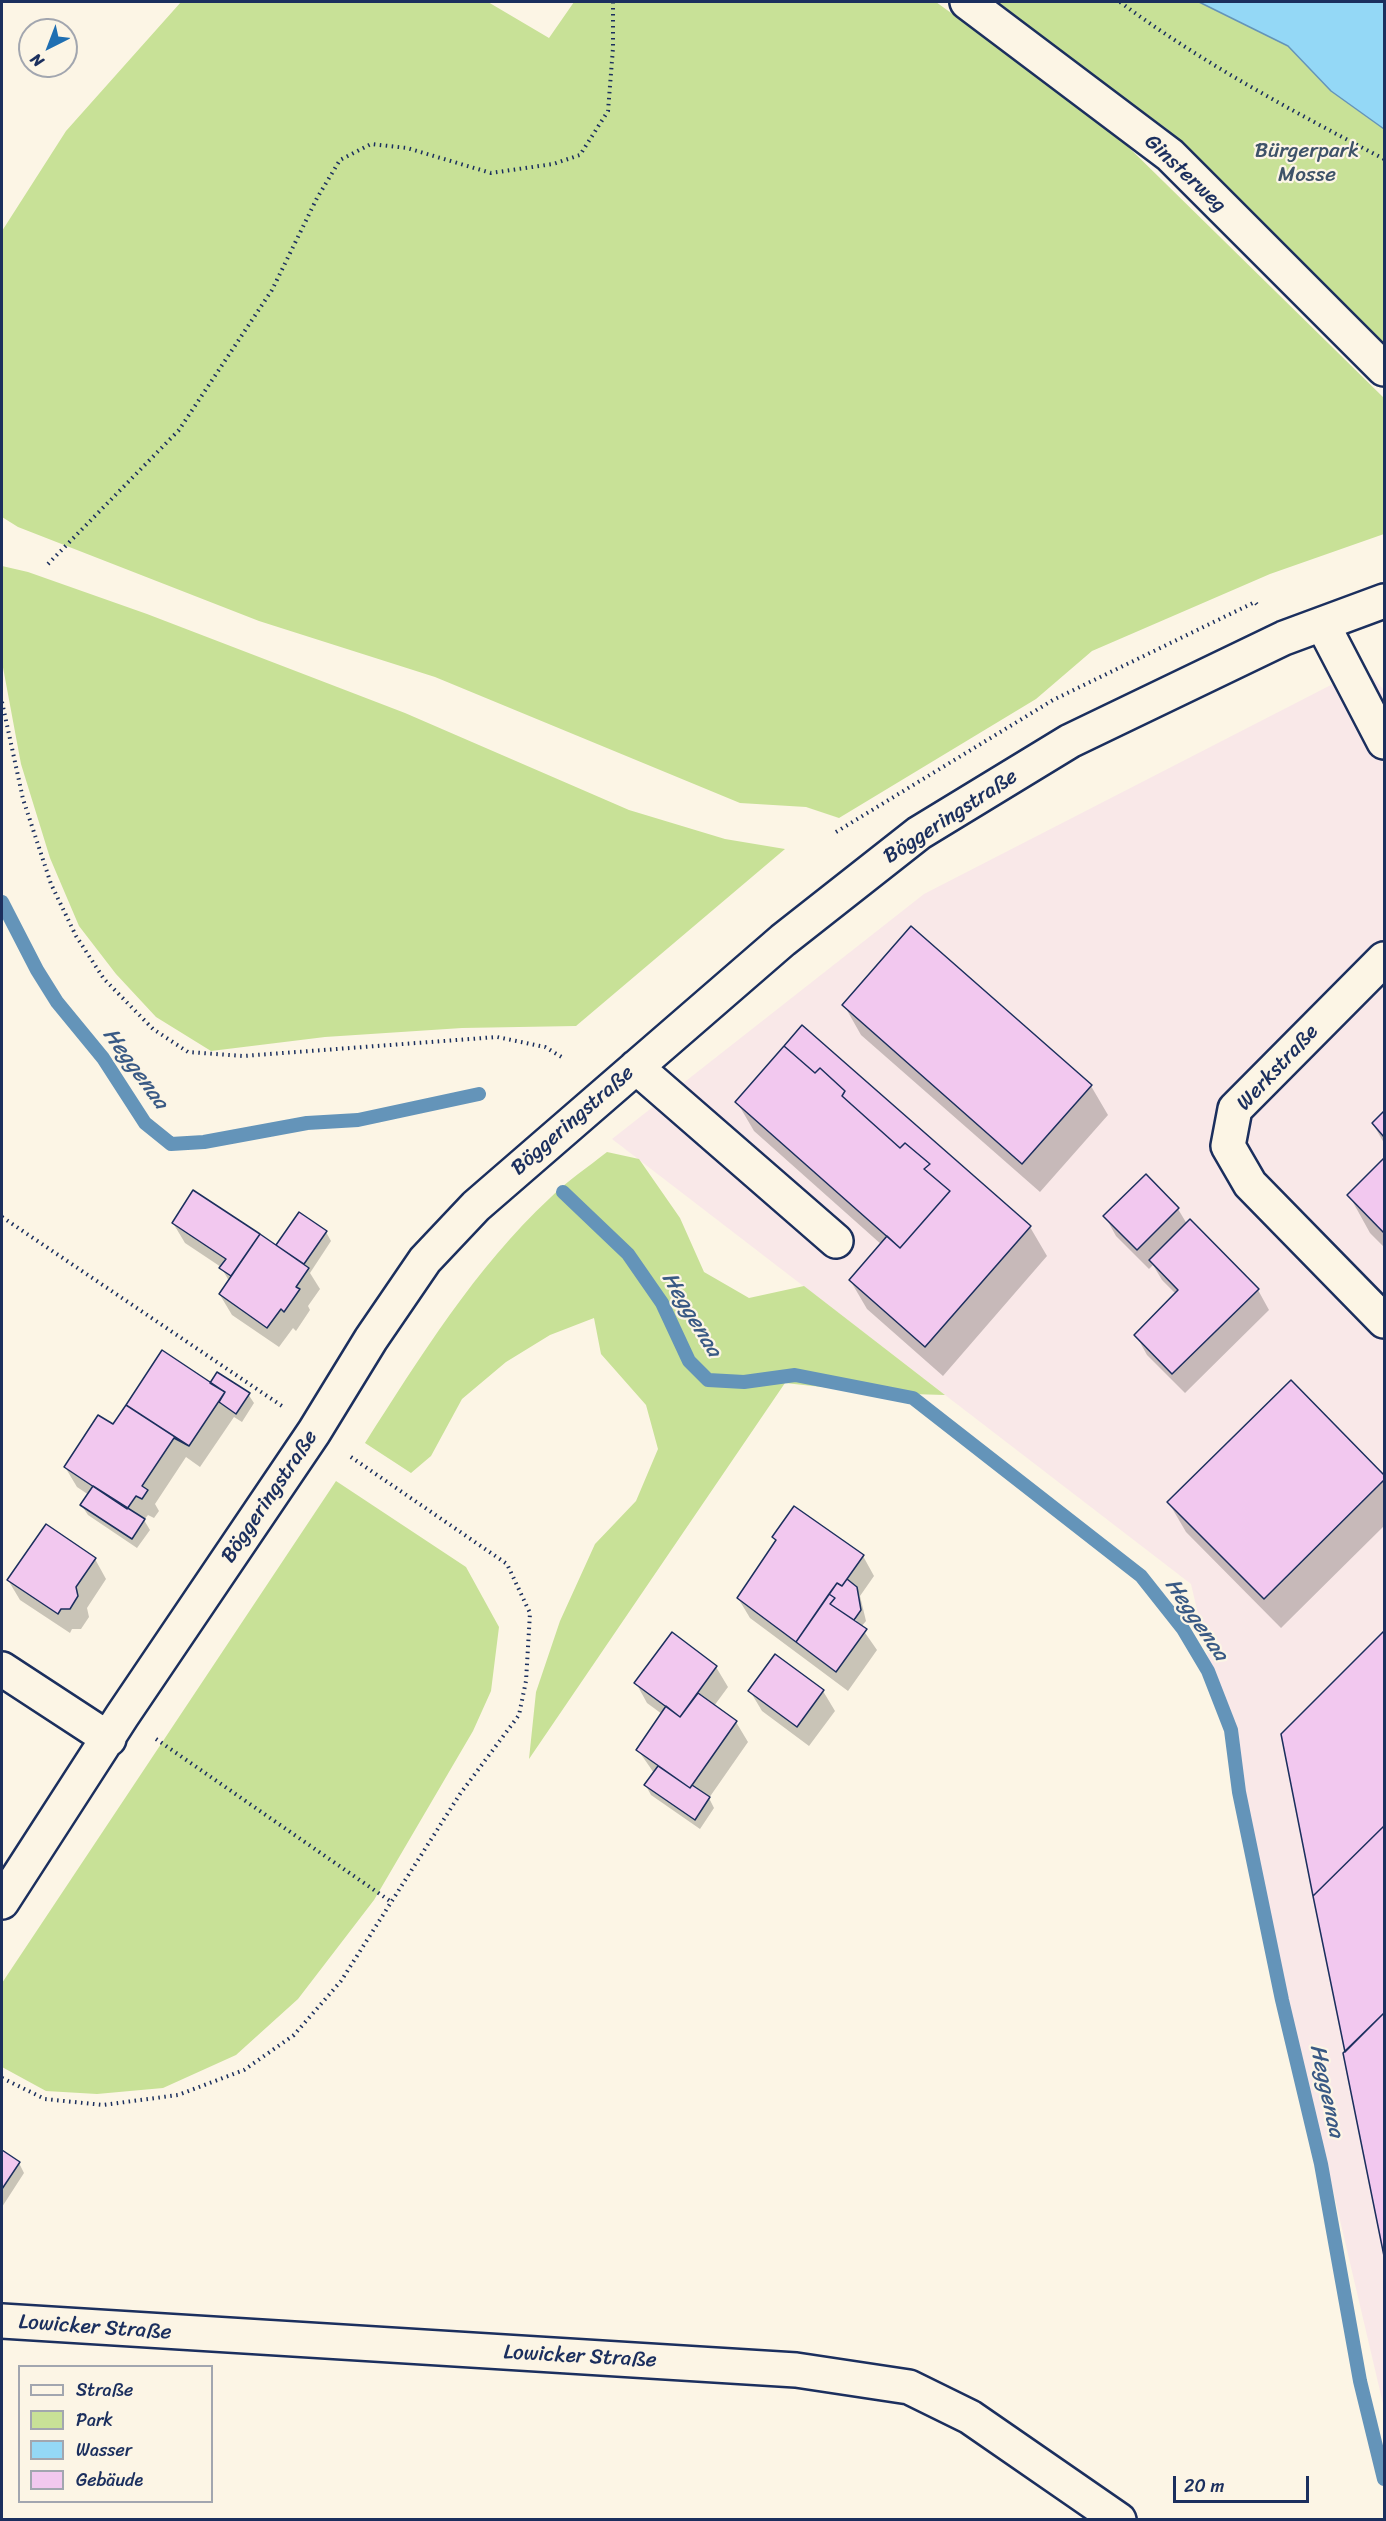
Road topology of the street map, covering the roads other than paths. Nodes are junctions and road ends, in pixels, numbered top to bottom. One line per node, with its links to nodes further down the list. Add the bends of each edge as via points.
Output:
1 (967, 2): 2 (street, Ginsterweg, via 1170,155)
2 (1384, 369)
3 (1384, 601): 4 (street, Böggeringstraße)
4 (1323, 625): 5 (street); 7 (street, Böggeringstraße, via 1284,638 1070,741 919,833 783,940)
5 (1384, 742)
6 (1384, 959): 9 (street, Werkstraße, via 1235,1108 1228,1146 1250,1184)
7 (636, 1067): 8 (street); 11 (street, Böggeringstraße, via 476,1206 425,1260)
8 (836, 1241)
9 (1384, 1321)
10 (2, 1669): 11 (street)
11 (116, 1727): 12 (street, Böggeringstraße)
12 (2, 1902)
13 (2, 2321): 14 (street, Lowicker Straße, via 796,2370 909,2387 970,2417)
14 (1119, 2520)

